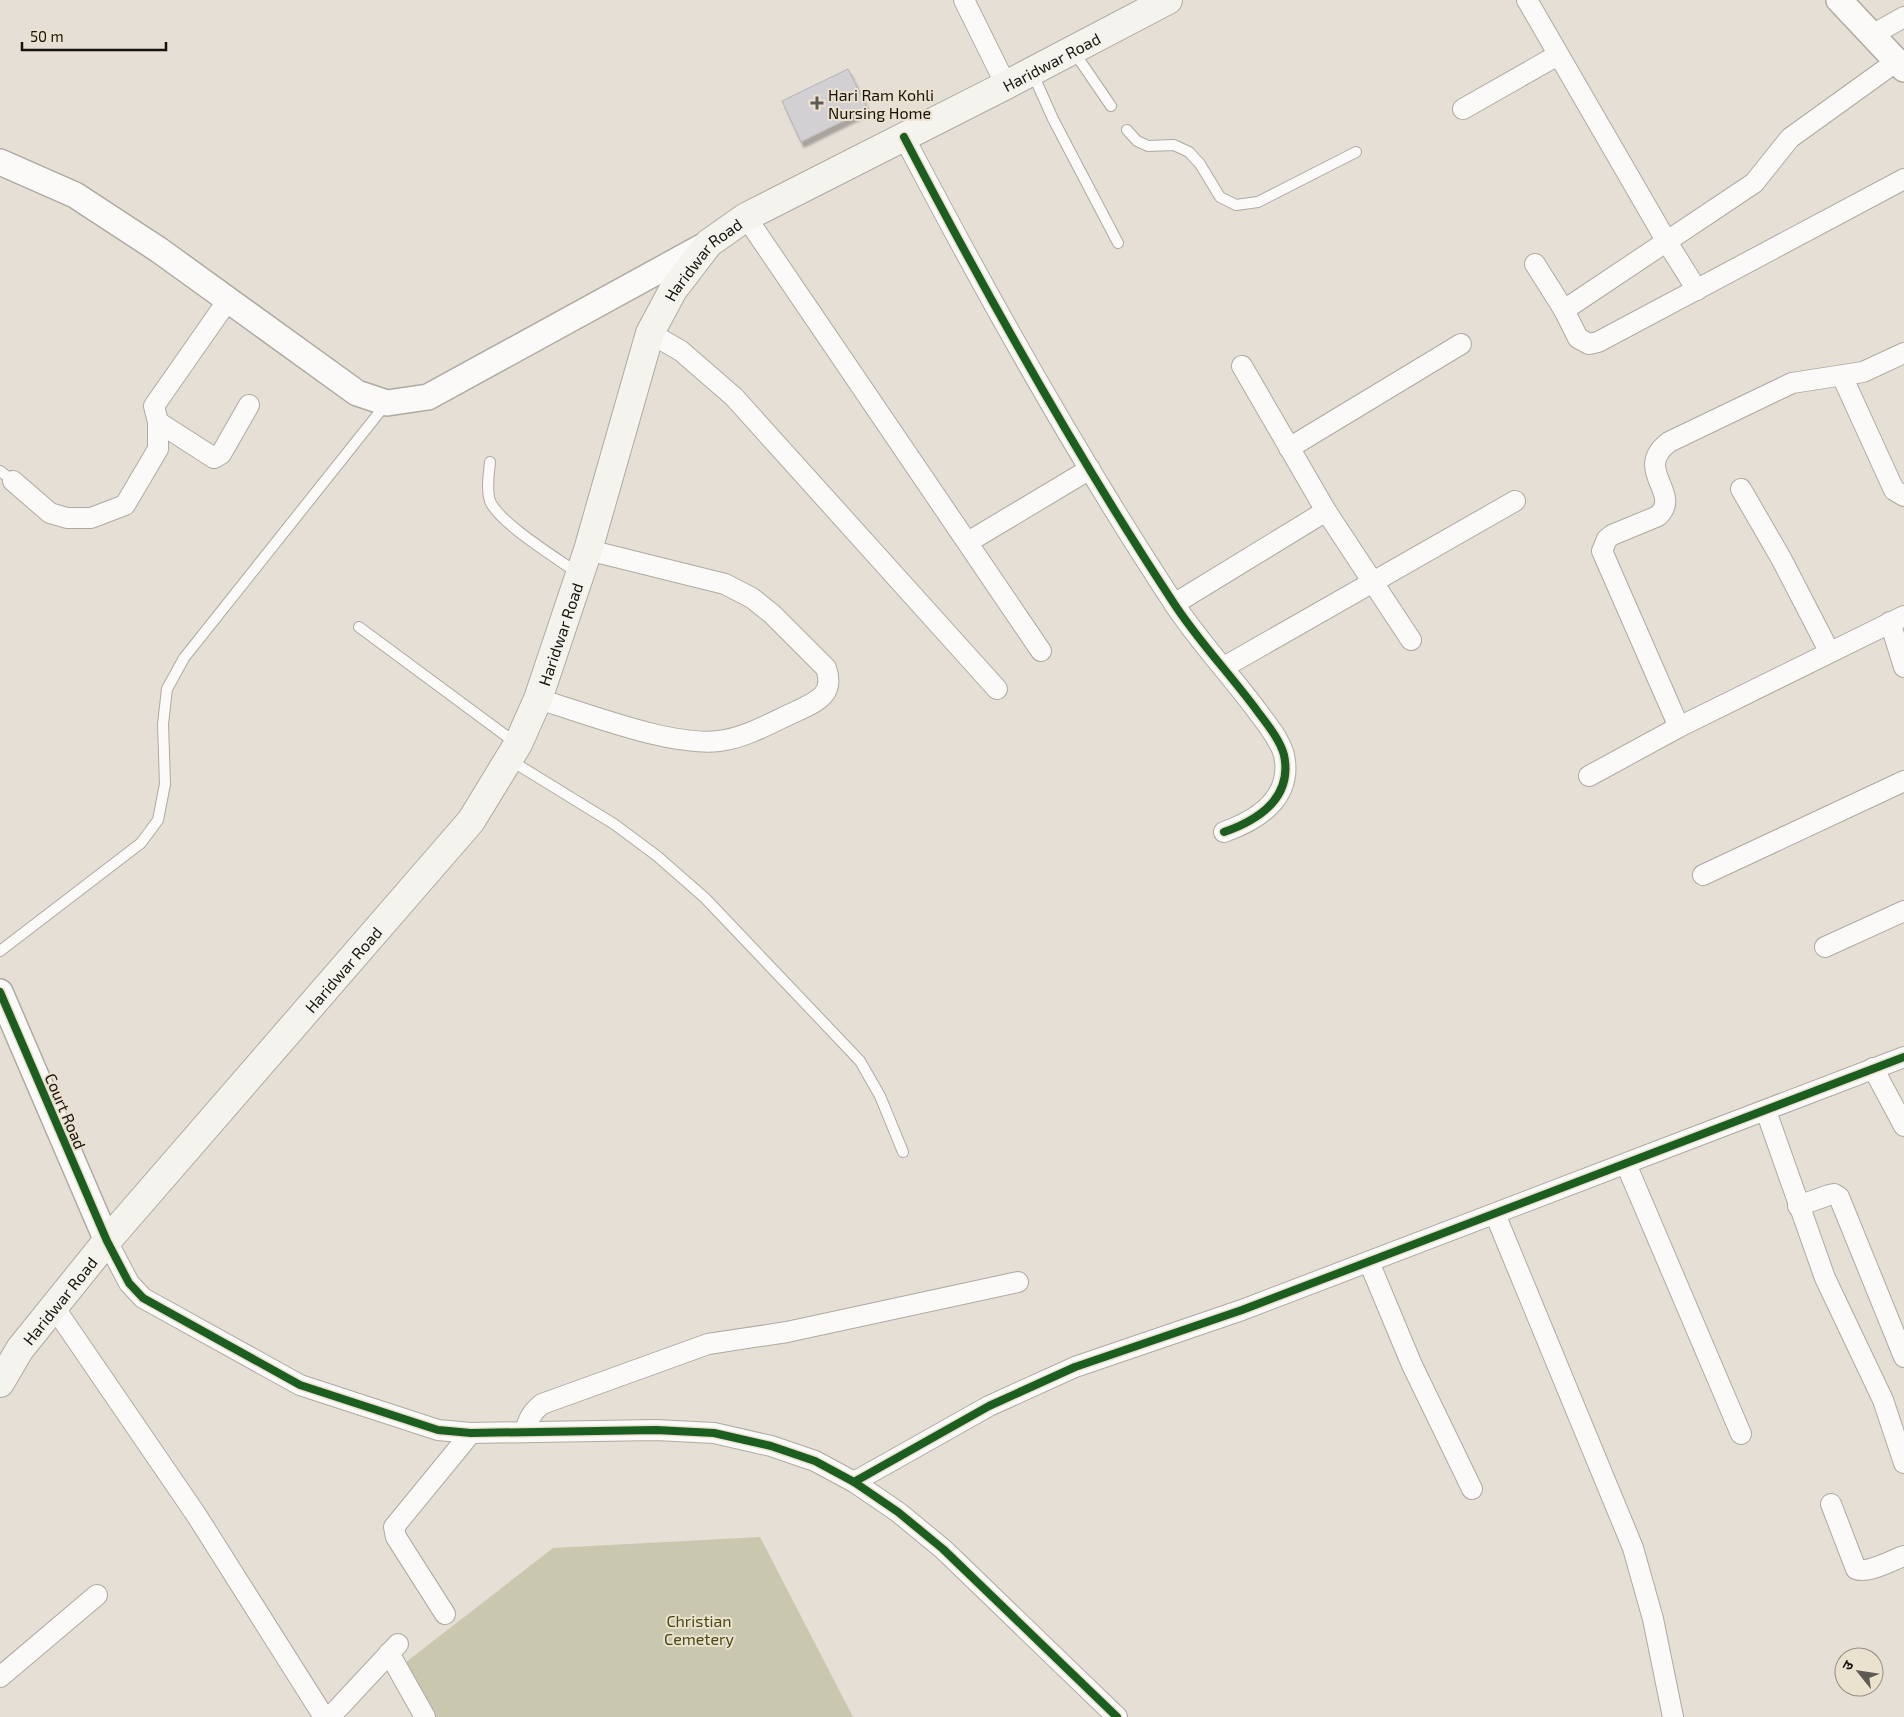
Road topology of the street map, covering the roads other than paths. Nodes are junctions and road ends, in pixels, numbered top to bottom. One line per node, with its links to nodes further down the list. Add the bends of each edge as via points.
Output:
1 (964, 0): 11 (street)
2 (1168, 0): 7 (main road, Haridwar Road)
3 (1527, 0): 8 (street)
4 (1839, 0): 6 (street)
5 (1904, 17): 6 (street)
6 (1872, 35): 9 (street)
7 (1074, 51): 10 (main road, Haridwar Road); 12 (lane)
8 (1558, 55): 13 (street); 20 (street)
9 (1900, 65): 20 (street, via 1790,138 1754,183)
10 (1032, 71): 11 (main road, Haridwar Road); 22 (lane, via 1053,119)
11 (1006, 86): 15 (main road, Haridwar Road)
12 (1112, 106)
13 (1463, 109)
14 (1128, 130): 16 (lane, via 1137,141 1148,146 1174,145 1189,152 1220,197 1236,205 1258,202)
15 (904, 137): 19 (main road, Haridwar Road); 37 (street, via 980,284)
16 (1356, 152)
17 (0, 162): 25 (street, via 75,195)
18 (1904, 179): 24 (street)
19 (746, 218): 21 (main road, Haridwar Road); 43 (street)
20 (1666, 242): 24 (street); 26 (street)
21 (709, 243): 27 (main road, Haridwar Road, via 673,290); 32 (street, via 428,398)
22 (1118, 243)
23 (1534, 264): 26 (street)
24 (1697, 290): 26 (street, via 1589,344 1578,338)
25 (228, 300): 32 (street, via 357,393); 34 (street, via 154,406)
26 (1564, 310)
27 (650, 333): 44 (main road, Haridwar Road); 54 (street, via 681,351 734,397)
28 (1461, 344): 35 (street)
29 (1904, 353): 31 (street, via 1881,365)
30 (1242, 366): 35 (street)
31 (1842, 376): 40 (street, via 1894,490); 56 (street, via 1792,383 1669,442 1656,456 1654,465 1666,500 1664,511 1612,535 1603,545 1602,551)
32 (387, 403): 64 (lane, via 184,658 167,690 163,724 165,784 158,820 141,843)
33 (249, 405): 34 (street, via 221,454 214,458)
34 (158, 422): 38 (street, via 158,450 126,505 91,518 67,518 50,513)
35 (1288, 448): 42 (street)
36 (490, 462): 44 (lane, via 490,500 500,515)
37 (1090, 469): 43 (street); 46 (street)
38 (6, 476)
39 (1741, 490): 51 (street)
40 (1904, 496)
41 (1515, 501): 45 (street)
42 (1326, 511): 45 (street); 46 (street)
43 (968, 542): 50 (street)
44 (584, 562): 55 (main road, Haridwar Road); 55 (street, via 725,584 752,598 772,614 826,668 830,680 817,702 747,733 720,741 695,742 658,735)
45 (1373, 582): 49 (street); 52 (street)
46 (1174, 604): 52 (street)
47 (1897, 619): 51 (street); 53 (street)
48 (359, 627): 57 (lane)
49 (1411, 640)
50 (1041, 651)
51 (1829, 651): 56 (street)
52 (1224, 667): 60 (street, via 1270,729 1283,754 1285,773 1276,800 1250,822)
53 (1904, 667)
54 (997, 689)
55 (538, 699): 57 (main road, Haridwar Road)
56 (1679, 727): 58 (street)
57 (514, 752): 70 (lane, via 657,856 705,898 860,1061 880,1096); 74 (main road, Haridwar Road, via 471,821)
58 (1589, 776)
59 (1904, 781): 61 (street)
60 (1224, 832)
61 (1703, 875)
62 (1904, 912): 63 (street)
63 (1825, 947)
64 (0, 951)
65 (0, 992): 74 (street, Court Road)
66 (1904, 1057): 67 (street)
67 (1873, 1068): 68 (street); 69 (street)
68 (1766, 1111): 71 (street); 72 (street)
69 (1904, 1126)
70 (903, 1152)
71 (1626, 1164): 73 (street); 82 (street)
72 (1798, 1206): 78 (street, via 1829,1194 1839,1197); 83 (street, via 1825,1278 1883,1400)
73 (1494, 1214): 75 (street); 95 (street, via 1633,1548 1653,1619)
74 (107, 1241): 77 (main road, Haridwar Road); 81 (street, via 129,1283 143,1298 300,1385 438,1430)
75 (1369, 1262): 84 (street, via 1036,1383); 85 (street, via 1412,1365)
76 (1018, 1282): 80 (street, via 787,1332 708,1344 542,1404 533,1411)
77 (54, 1307): 79 (main road, Haridwar Road, via 20,1350); 91 (street, via 197,1516)
78 (1904, 1358)
79 (0, 1383)
80 (525, 1432): 81 (street); 84 (street, via 656,1430 714,1433 771,1446 815,1461)
81 (471, 1433): 89 (street, via 394,1527 396,1538)
82 (1741, 1434)
83 (1904, 1463)
84 (854, 1482): 94 (street, via 898,1512 943,1550)
85 (1472, 1489)
86 (1831, 1504): 87 (street, via 1856,1569 1861,1571)
87 (1904, 1556)
88 (96, 1595): 90 (street)
89 (446, 1614)
90 (0, 1677)
91 (324, 1717)
92 (330, 1717): 93 (street, via 393,1648)
93 (425, 1717)
94 (1117, 1717)
95 (1673, 1717)

